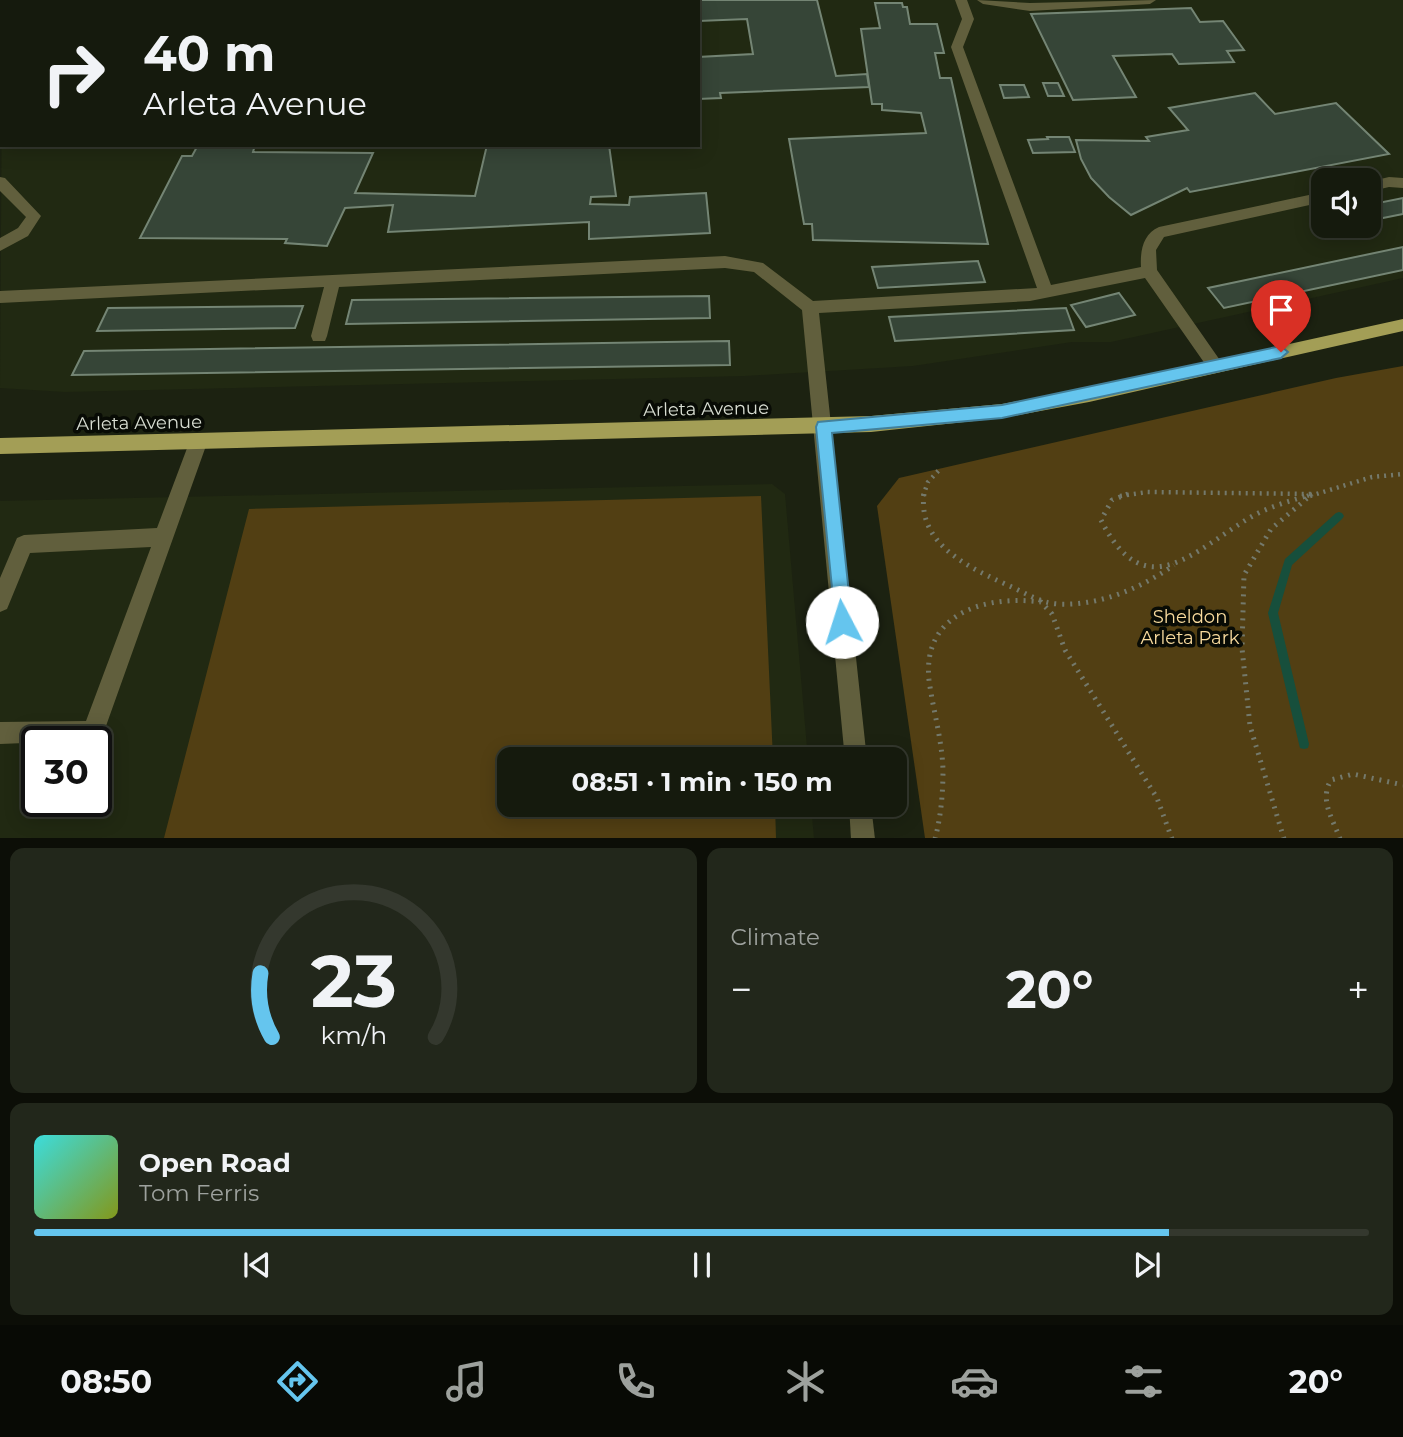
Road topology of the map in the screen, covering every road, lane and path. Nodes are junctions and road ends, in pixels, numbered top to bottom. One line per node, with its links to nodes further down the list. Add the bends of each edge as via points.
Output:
1 (961, 0): 11 (street, via 968,19 957,47)
2 (983, 0): 3 (street, via 1030,8)
3 (1150, 0)
4 (0, 182): 8 (street, via 34,216 23,232)
5 (1403, 183): 6 (street)
6 (1381, 184)
7 (1311, 200): 9 (street, via 1159,233 1147,249)
8 (0, 245)
9 (1149, 271): 11 (street); 16 (street)
10 (333, 281): 12 (street); 13 (street, via 725,262 758,267); 15 (street)
11 (1046, 292): 13 (street)
12 (0, 297)
13 (810, 307): 17 (street)
14 (1403, 325): 16 (main road, Arleta Avenue)
15 (319, 336)
16 (1216, 366): 17 (main road, Arleta Avenue, via 1002,411)
17 (824, 427): 18 (main road, Arleta Avenue); 28 (street)
18 (198, 443): 19 (main road, Arleta Avenue); 23 (street)
19 (0, 446)
20 (940, 469): 26 (path, via 929,477 921,500 929,530 949,555)
21 (1403, 474): 22 (path, via 1372,477)
22 (1312, 494): 24 (path, via 1260,513); 24 (path, via 1147,492 1118,495 1106,504 1101,520 1127,558 1151,569); 34 (path, via 1272,528 1244,575 1242,648 1250,726)
23 (164, 537): 25 (street, via 24,544); 27 (street, via 93,732)
24 (1178, 562): 26 (path, via 1130,590 1064,604)
25 (0, 602)
26 (1041, 602): 32 (path, via 1017,599 973,607 950,618 933,643 929,677 943,769 942,817); 33 (path, via 1052,614 1065,650 1157,798)
27 (0, 733)
28 (855, 747)
29 (1403, 785): 35 (path, via 1353,773 1332,780 1326,803)
30 (861, 817): 31 (street)
31 (863, 838)
32 (935, 838)
33 (1172, 838)
34 (1283, 838)
35 (1340, 838)

